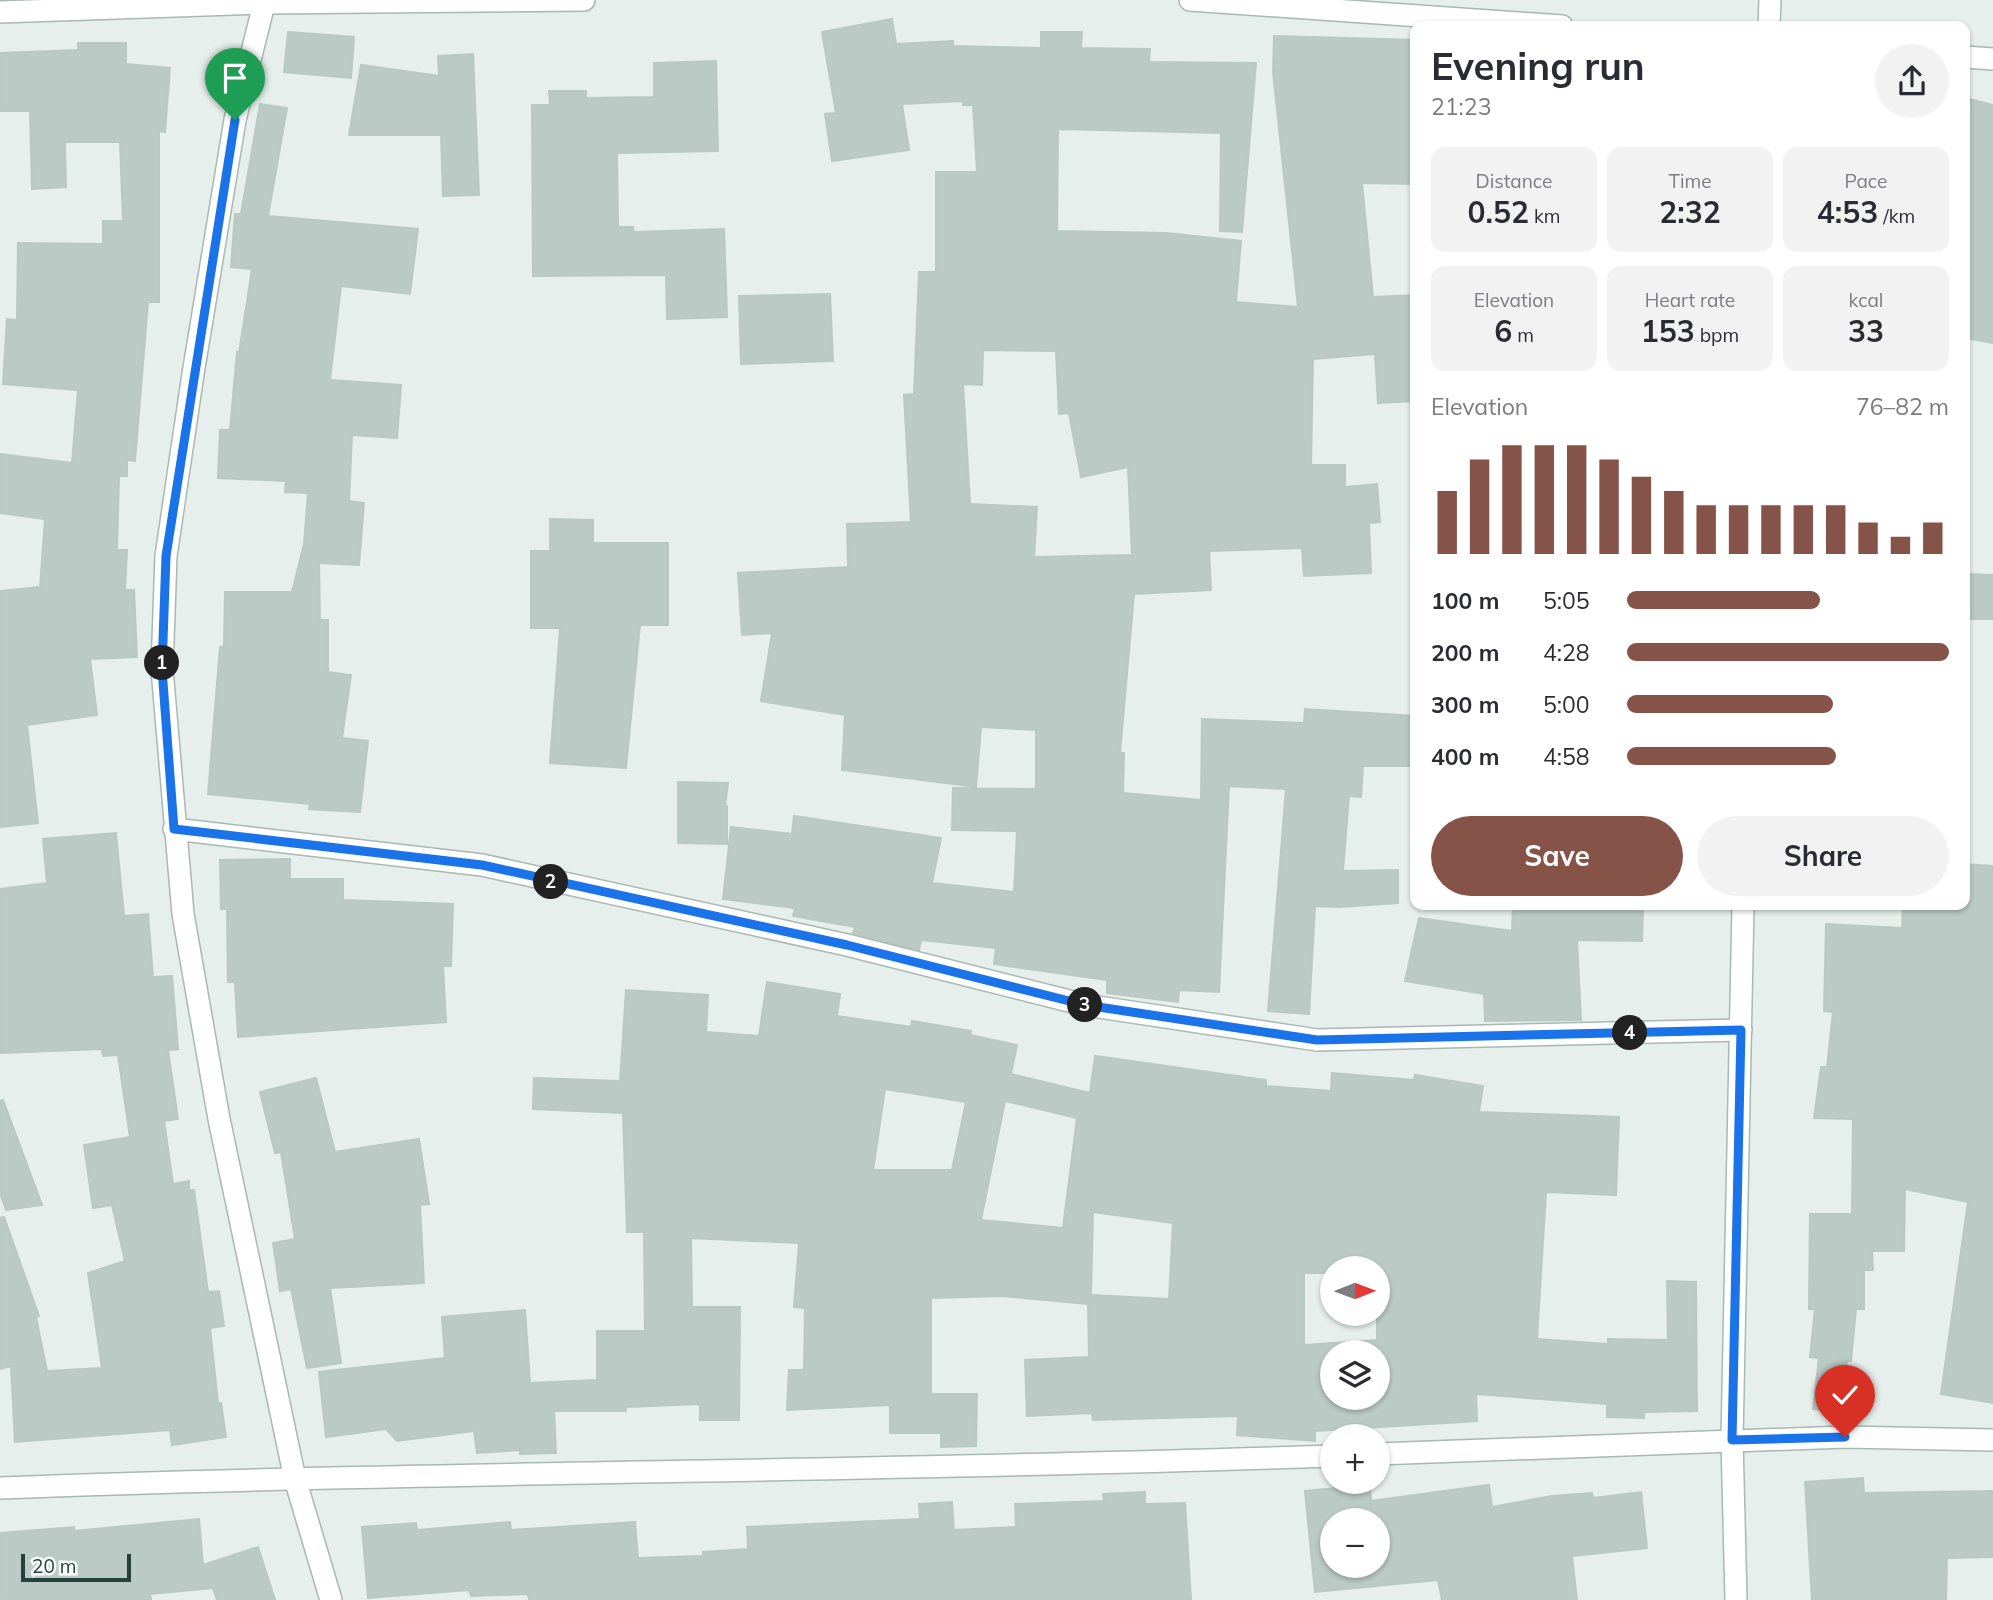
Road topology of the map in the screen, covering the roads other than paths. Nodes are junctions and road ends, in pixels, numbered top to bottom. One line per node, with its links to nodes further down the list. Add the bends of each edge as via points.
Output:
1 (584, 0): 4 (street)
2 (1190, 0): 7 (street)
3 (1770, 0): 8 (street)
4 (264, 1): 5 (street); 11 (street, via 235,120 166,556 162,669)
5 (73, 5): 6 (street)
6 (0, 12)
7 (1490, 21)
8 (1769, 21)
9 (1970, 57): 10 (street)
10 (1993, 59)
11 (174, 829): 13 (street, via 482,865 847,945 1085,1005 1317,1040); 18 (street, via 183,914 219,1119)
12 (1743, 910): 13 (street)
13 (1741, 1030): 14 (street)
14 (1732, 1440): 15 (street); 16 (street); 21 (street)
15 (1993, 1440)
16 (1390, 1453)
17 (1320, 1456): 18 (street)
18 (295, 1479): 19 (street); 20 (street)
19 (1, 1487)
20 (331, 1600)
21 (1736, 1600)

